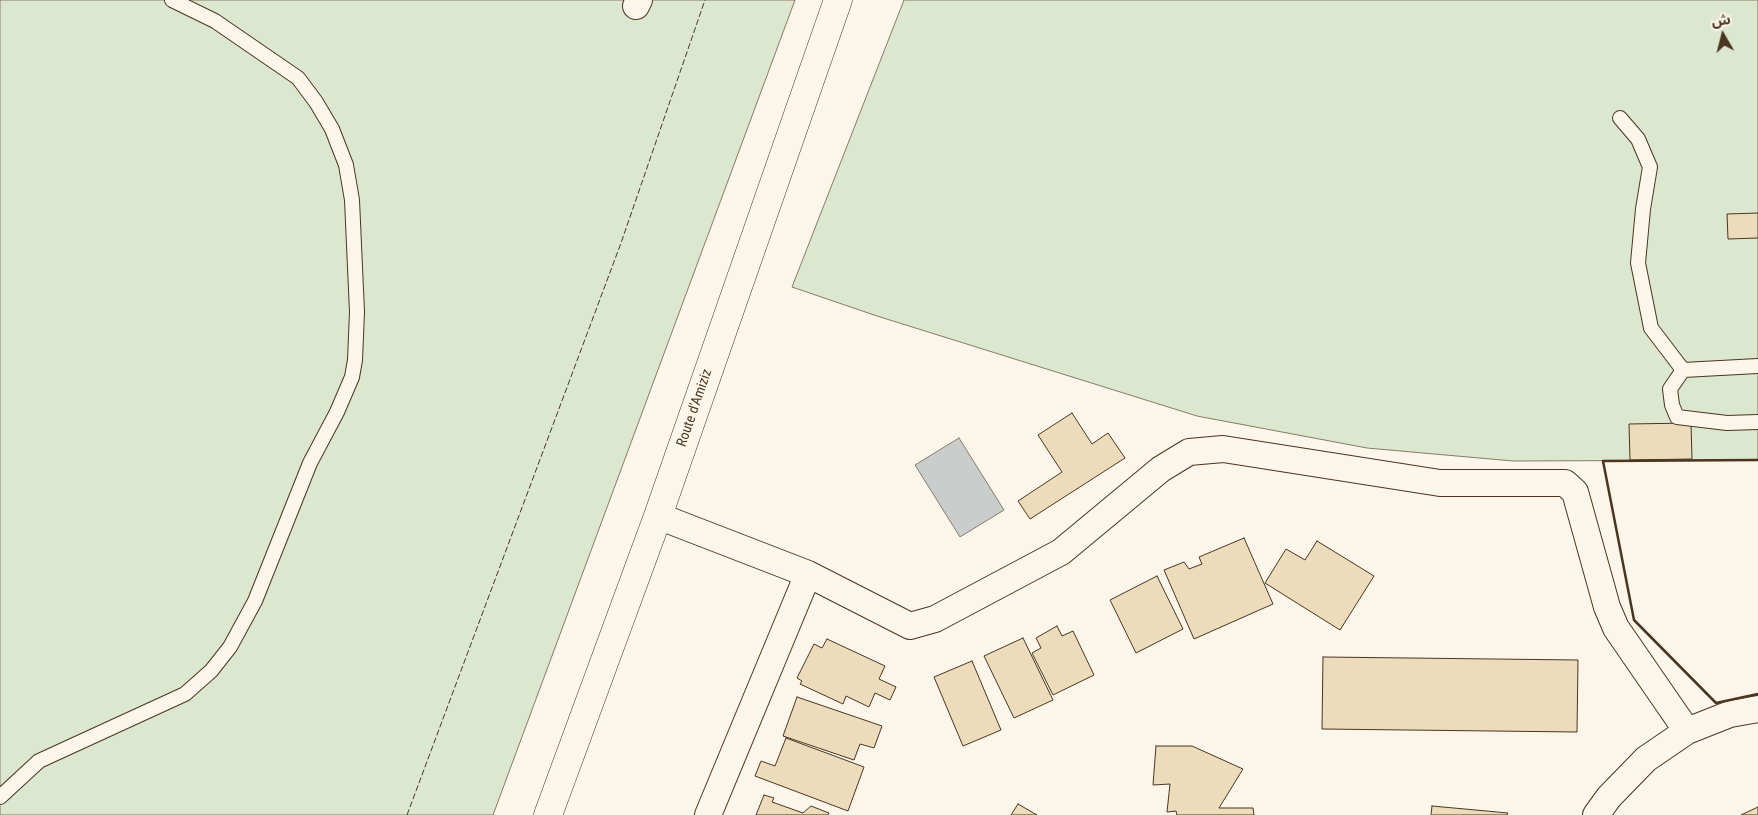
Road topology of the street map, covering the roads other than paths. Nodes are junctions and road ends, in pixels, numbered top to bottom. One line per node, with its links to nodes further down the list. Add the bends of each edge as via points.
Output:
1 (172, 0): 11 (lane, via 215,21 298,78 332,129 346,165 352,200 357,312 352,377 310,463 255,602 230,647 211,671 184,694 39,761)
2 (838, 0): 7 (main road, Route d'Amiziz)
3 (1620, 118): 5 (lane, via 1638,138 1650,167 1638,263 1651,328)
4 (1758, 366): 5 (lane)
5 (1683, 370): 6 (lane, via 1670,389 1677,416 1727,423)
6 (1758, 422)
7 (658, 516): 8 (street); 12 (main road, Route d'Amiziz)
8 (808, 574): 10 (street, via 910,626 935,620 1061,552 1161,469 1189,452 1223,449 1440,483 1565,483 1575,492 1607,607 1616,628); 13 (street)
9 (1758, 709): 10 (street, via 1730,714)
10 (1687, 731): 14 (street, via 1646,759)
11 (0, 797)
12 (548, 815)
13 (708, 815)
14 (1596, 815)

